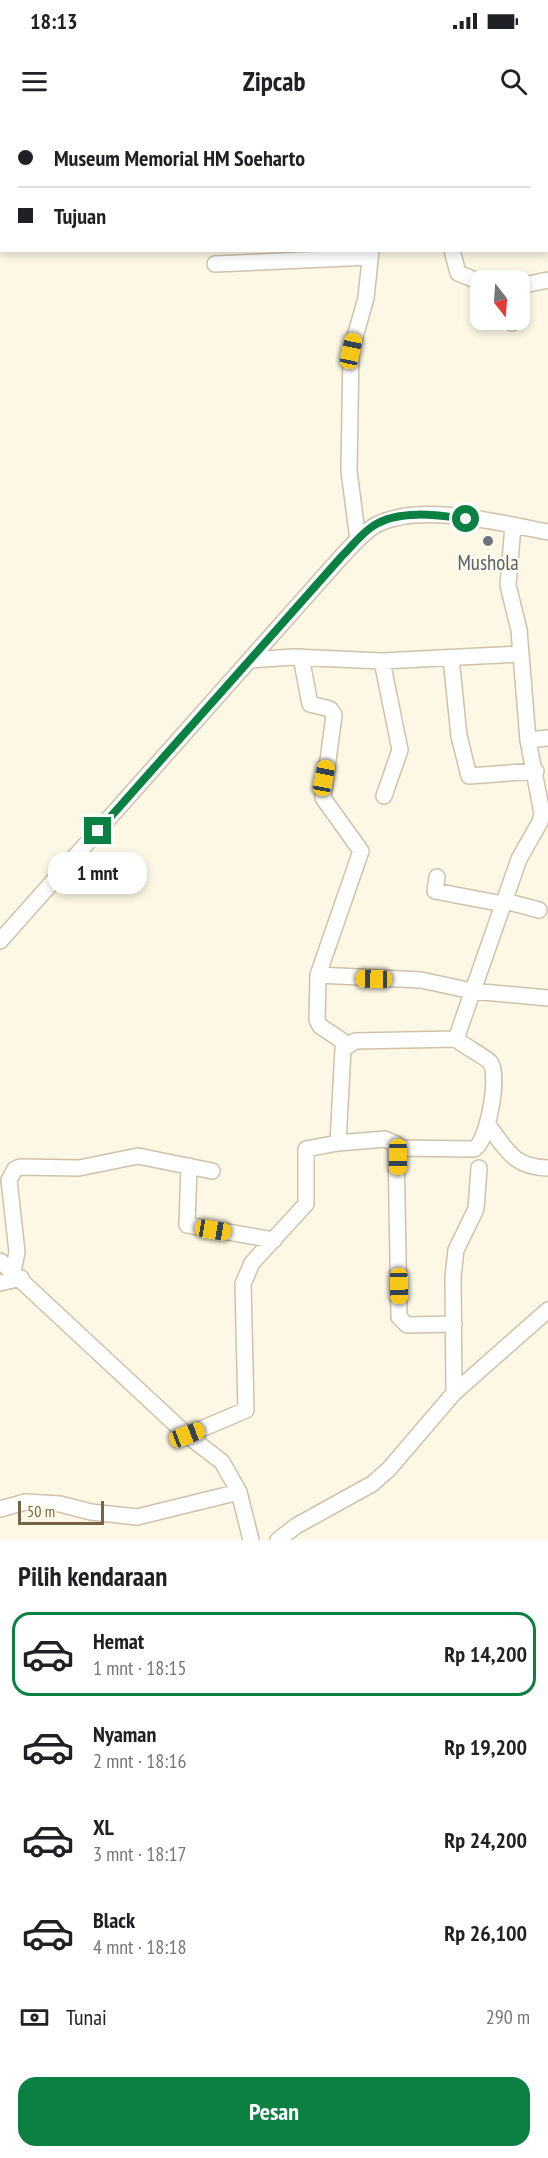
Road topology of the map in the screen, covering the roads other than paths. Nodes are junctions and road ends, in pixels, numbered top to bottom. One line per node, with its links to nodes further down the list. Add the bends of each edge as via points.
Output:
1 (453, 252): 4 (street, via 458,273)
2 (371, 254): 3 (street); 9 (street, via 366,298 351,351 349,471)
3 (215, 264)
4 (470, 278)
5 (548, 280): 6 (street)
6 (530, 284)
7 (513, 526): 8 (street); 9 (street, via 443,515 409,516 374,526); 10 (street, via 508,585 519,630)
8 (548, 532)
9 (358, 540): 13 (street)
10 (520, 654): 12 (street); 16 (street)
11 (301, 657): 13 (street); 14 (street); 24 (street, via 310,704 330,709 334,715 323,798 361,851)
12 (451, 658): 14 (street); 17 (street, via 459,736 469,776)
13 (251, 660): 23 (street)
14 (382, 661): 18 (street, via 400,750)
15 (548, 738): 16 (street)
16 (528, 740): 17 (street)
17 (536, 771): 19 (street)
18 (384, 796)
19 (544, 822): 21 (street, via 519,859)
20 (437, 877): 21 (street, via 435,891)
21 (504, 903): 22 (street); 25 (street)
22 (539, 910)
23 (0, 941)
24 (318, 975): 25 (street, via 421,980); 28 (street, via 317,1020)
25 (472, 991): 26 (street); 27 (street)
26 (548, 998)
27 (456, 1040): 28 (street); 29 (street, via 488,1060 493,1068)
28 (347, 1044): 30 (street, via 343,1049 340,1082)
29 (488, 1125): 31 (street, via 483,1142 474,1149); 34 (street, via 518,1161)
30 (338, 1143): 31 (street, via 385,1139); 36 (street, via 306,1149 306,1204)
31 (398, 1148): 41 (street, via 399,1317 407,1325)
32 (189, 1166): 35 (street); 36 (street, via 188,1225); 38 (street, via 138,1156 79,1168 15,1169 9,1180)
33 (479, 1168): 41 (street, via 476,1209 456,1250)
34 (548, 1168)
35 (212, 1171)
36 (274, 1240): 43 (street, via 252,1263 243,1284 246,1410)
37 (0, 1261): 38 (street)
38 (17, 1275): 39 (street); 43 (street)
39 (0, 1283)
40 (548, 1311): 42 (street)
41 (454, 1324): 42 (street)
42 (454, 1394): 47 (street, via 372,1484)
43 (187, 1435): 44 (street, via 222,1462)
44 (239, 1492): 45 (street, via 137,1517 26,1502); 46 (street)
45 (0, 1509)
46 (251, 1540)
47 (278, 1540)

